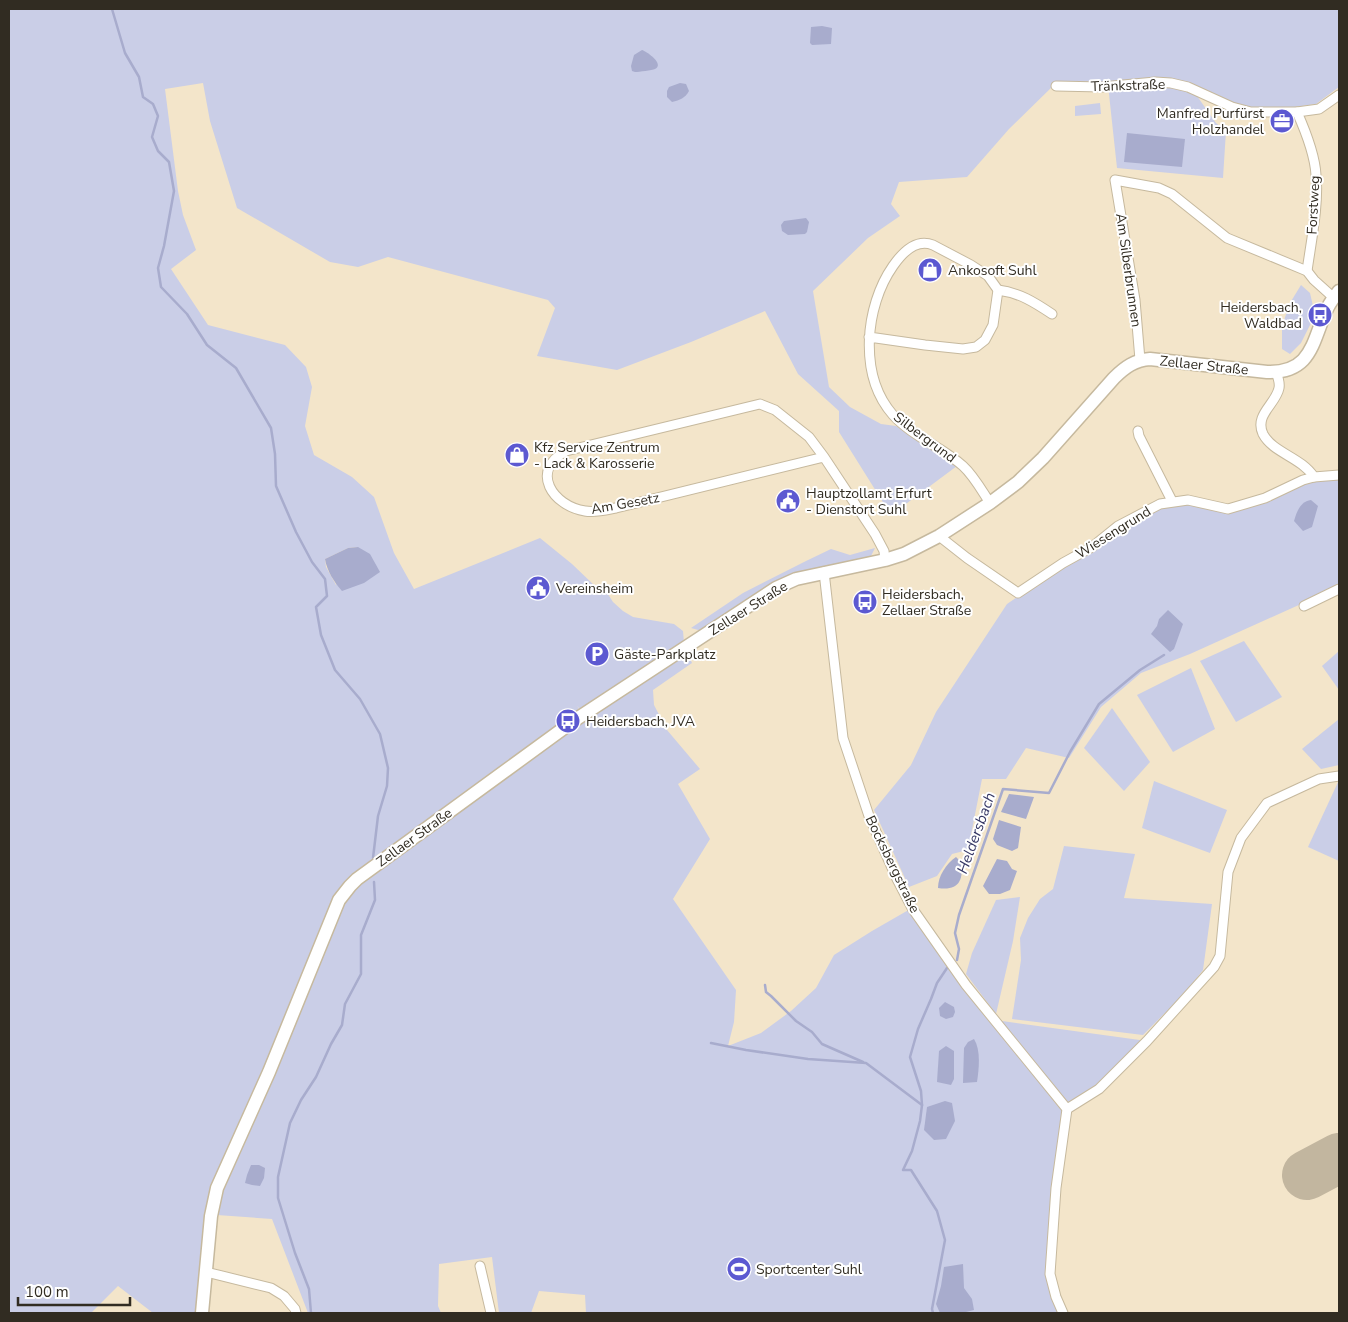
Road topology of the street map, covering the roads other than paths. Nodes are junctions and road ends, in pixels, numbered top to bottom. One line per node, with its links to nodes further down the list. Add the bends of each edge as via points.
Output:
1 (1056, 86): 3 (street, Tränkstraße, via 1102,87 1155,82 1188,87 1251,112)
2 (1339, 95): 3 (street, Tränkstraße, via 1319,109)
3 (1297, 112): 4 (street, Forstweg, via 1316,173)
4 (1307, 271): 6 (street, via 1314,280); 9 (street, Am Silberbrunnen, via 1227,238 1172,194 1159,188 1115,180 1135,300)
5 (998, 290): 7 (street, via 1013,292); 8 (street, via 993,325 985,340 976,347 963,349); 8 (street, Silbergrund, via 988,276 968,262 933,245 921,243 901,255 885,279)
6 (1336, 294): 10 (street, Zellaer Straße, via 1306,357 1294,367)
7 (1052, 314)
8 (869, 336): 16 (street, Silbergrund, via 870,364 885,404 904,424 964,467)
9 (1140, 360): 10 (street, Zellaer Straße); 16 (street, Zellaer Straße, via 1121,371 1043,458)
10 (1276, 372): 14 (street, via 1280,386 1265,410 1262,433 1270,443 1303,464)
11 (1138, 431): 15 (street)
12 (824, 457): 12 (street, Am Gesetz, via 808,437 775,410 760,404 566,451 549,466 547,480 563,503 572,508 600,511); 18 (street, Am Gesetz, via 875,534)
13 (1339, 475): 14 (street, Wiesengrund)
14 (1314, 477): 15 (street, Wiesengrund, via 1228,509 1188,500)
15 (1172, 501): 17 (street, Wiesengrund, via 1118,526 1092,547 1018,593)
16 (990, 503): 17 (street, Zellaer Straße)
17 (939, 536): 18 (street, Zellaer Straße)
18 (885, 560): 19 (street, Zellaer Straße)
19 (824, 572): 23 (street, Bocksbergstraße, via 843,738 869,816 897,879 912,908 966,985); 25 (street, Zellaer Straße, via 776,588 583,715 350,886 339,900 269,1072 217,1188)
20 (1339, 589): 21 (street)
21 (1304, 606)
22 (1339, 776): 23 (street, via 1319,779 1267,803 1240,838 1228,872 1220,956 1214,967 1099,1090)
23 (1067, 1109): 29 (street, via 1056,1188 1050,1274)
24 (480, 1266): 28 (street)
25 (206, 1272): 26 (street, Zellaer Straße); 27 (street, via 271,1288 284,1296)
26 (202, 1313)
27 (296, 1313)
28 (491, 1313)
29 (1063, 1313)

